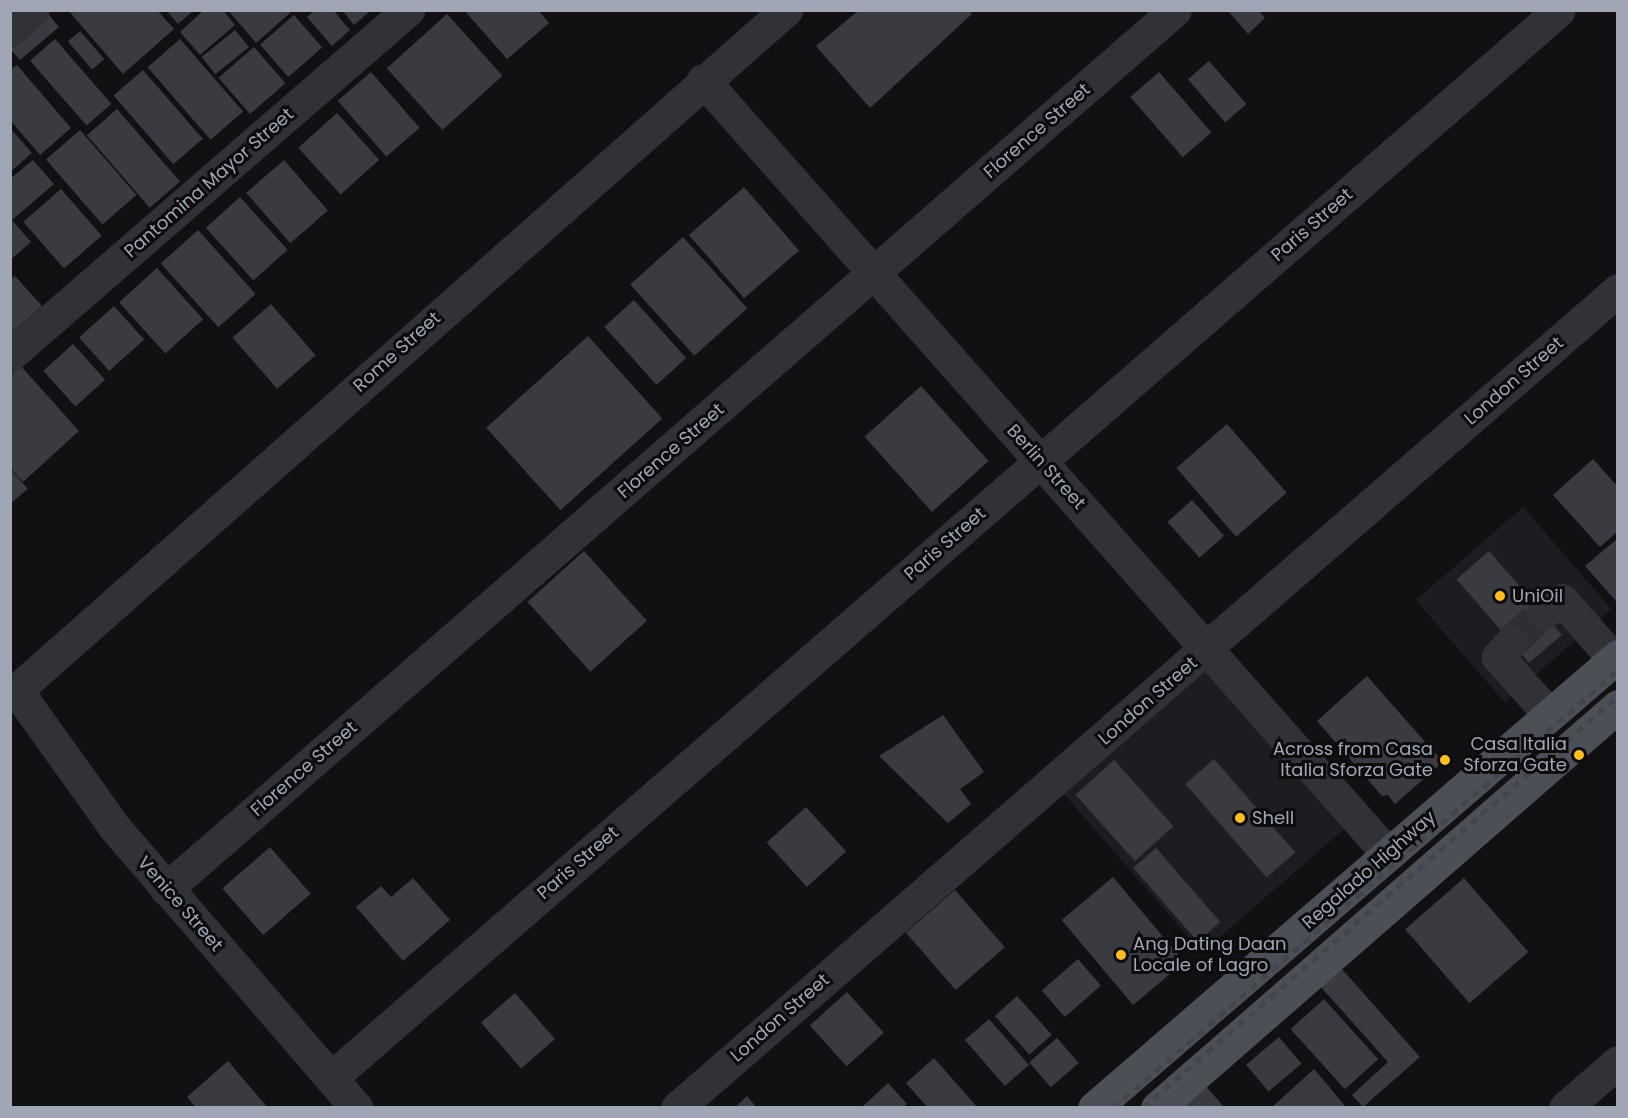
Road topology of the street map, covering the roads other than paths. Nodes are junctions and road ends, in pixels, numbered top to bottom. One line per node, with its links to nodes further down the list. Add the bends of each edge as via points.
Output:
1 (33, 10): 6 (street)
2 (408, 10): 10 (street, Pantomina Mayor Street)
3 (786, 10): 7 (street, Rome Street)
4 (1175, 10): 8 (street, Florence Street)
5 (1559, 10): 11 (street, Paris Street)
6 (10, 30)
7 (703, 80): 8 (street, Berlin Street); 16 (street, Rome Street)
8 (875, 274): 11 (street, Berlin Street); 20 (street, Florence Street)
9 (1617, 291): 14 (street, London Street)
10 (10, 355)
11 (1041, 461): 14 (street, Berlin Street); 23 (street, Paris Street)
12 (1543, 613): 15 (street, via 1562,600)
13 (1511, 642): 18 (street, via 1498,657)
14 (1208, 649): 19 (street, Berlin Street); 25 (street, London Street)
15 (1616, 660): 18 (main road, Regalado Highway)
16 (14, 694): 20 (street, Venice Street)
17 (1617, 706): 21 (main road)
18 (1550, 714): 19 (main road, Regalado Highway)
19 (1378, 863): 21 (street, Berlin Street); 26 (main road, Regalado Highway)
20 (166, 889): 23 (street, Venice Street)
21 (1394, 901): 27 (main road)
22 (1617, 1062): 28 (street)
23 (331, 1078): 24 (street, Venice Street)
24 (357, 1107)
25 (677, 1107)
26 (1094, 1107)
27 (1157, 1107)
28 (1564, 1107)

